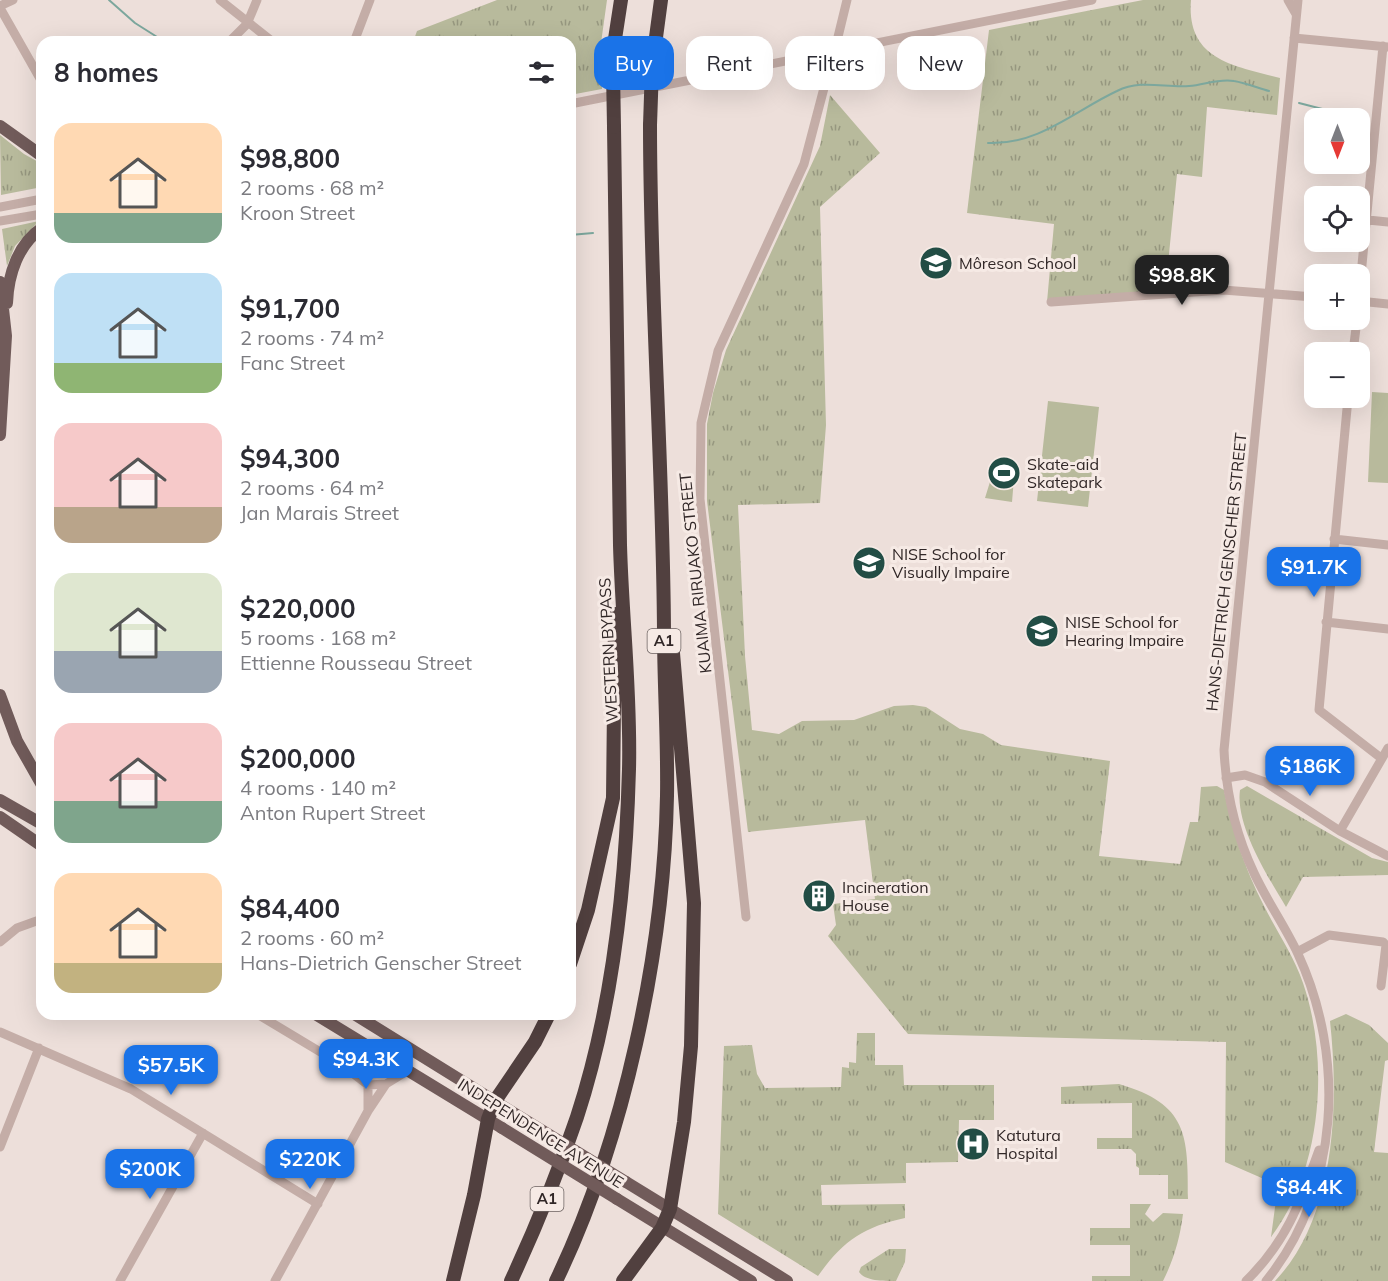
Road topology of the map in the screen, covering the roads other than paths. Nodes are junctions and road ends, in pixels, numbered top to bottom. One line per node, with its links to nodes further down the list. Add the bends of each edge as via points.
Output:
1 (13, 0): 11 (street)
2 (220, 0): 13 (street)
3 (257, 0): 13 (street)
4 (370, 0): 16 (street)
5 (621, 0): 42 (highway, WESTERN BYPASS / A1, bridge, via 613,52)
6 (661, 0): 43 (highway, A1, bridge, via 652,67 650,125 652,290)
7 (847, 0): 59 (street, KUAIMA RIRUAKO STREET, bridge, via 804,164 718,351 701,423 700,499)
8 (1092, 0): 20 (street)
9 (1288, 0): 12 (street)
10 (1298, 0): 12 (street, HANS-DIETRICH GENSCHER STREET)
11 (0, 7): 19 (street)
12 (1296, 14): 17 (street, HANS-DIETRICH GENSCHER STREET)
13 (247, 24): 14 (street); 15 (street)
14 (235, 36)
15 (264, 36)
16 (356, 36)
17 (1294, 38): 18 (street); 32 (street, HANS-DIETRICH GENSCHER STREET)
18 (1386, 47): 24 (street)
19 (36, 71)
20 (576, 103)
21 (0, 126): 22 (main road)
22 (36, 152)
23 (36, 200): 25 (street)
24 (1370, 201)
25 (0, 207)
26 (36, 215): 28 (street)
27 (1370, 220): 29 (street)
28 (0, 222)
29 (1388, 222)
30 (36, 233): 37 (main road, via 12,269)
31 (0, 282): 37 (main road)
32 (1269, 293): 33 (street); 34 (street, via 1223,290); 50 (street, HANS-DIETRICH GENSCHER STREET, via 1224,737)
33 (1304, 296)
34 (1051, 302)
35 (1370, 302): 36 (street)
36 (1388, 304)
37 (6, 336): 39 (main road)
38 (1347, 408): 40 (street)
39 (0, 435)
40 (1334, 539): 41 (street); 44 (street)
41 (1388, 545)
42 (620, 552): 62 (highway, via 615,576 613,798 588,910); 86 (highway, WESTERN BYPASS / A1, via 629,768 622,894 604,1009 578,1114)
43 (664, 558): 81 (highway, via 690,858 694,959 685,1111); 87 (highway, A1, via 667,795 665,850 651,967 638,1034 606,1151)
44 (1326, 622): 45 (street); 48 (street, via 1319,710)
45 (1388, 629)
46 (0, 695): 49 (main road, via 17,741)
47 (1388, 748): 48 (street)
48 (1381, 758): 55 (street)
49 (36, 774)
50 (1226, 778): 55 (street, via 1245,776 1265,782); 63 (street, HANS-DIETRICH GENSCHER STREET, via 1235,821 1252,867)
51 (0, 800): 53 (main road)
52 (0, 817): 56 (main road)
53 (36, 821)
54 (0, 827): 57 (main road)
55 (1340, 831): 58 (street)
56 (36, 842)
57 (36, 843)
58 (1388, 856)
59 (746, 917)
60 (36, 921): 61 (street, via 17,928)
61 (0, 942)
62 (576, 945)
63 (1297, 952): 64 (street, via 1329,935 1383,942 1386,945); 77 (street, HANS-DIETRICH GENSCHER STREET, via 1324,1034 1330,1084)
64 (1381, 986)
65 (267, 1020): 73 (street)
66 (325, 1020): 71 (main road, INDEPENDENCE AVENUE)
67 (364, 1020): 74 (main road, INDEPENDENCE AVENUE)
68 (546, 1020): 74 (highway)
69 (0, 1032): 70 (street)
70 (39, 1048): 78 (street, via 131,1089); 79 (street)
71 (407, 1071): 72 (street); 76 (main road, INDEPENDENCE AVENUE)
72 (386, 1084): 73 (street); 75 (street)
73 (368, 1085): 75 (street)
74 (495, 1101): 76 (highway); 81 (main road, INDEPENDENCE AVENUE, bridge)
75 (368, 1111): 80 (street)
76 (488, 1119): 82 (main road, INDEPENDENCE AVENUE, bridge); 85 (highway)
77 (1327, 1128): 91 (street, HANS-DIETRICH GENSCHER STREET, via 1298,1210 1276,1248); 92 (street, HANS-DIETRICH GENSCHER STREET, via 1322,1160 1301,1226)
78 (203, 1133): 80 (street); 83 (street)
79 (0, 1147)
80 (318, 1204): 84 (street)
81 (670, 1209): 82 (highway); 90 (main road, INDEPENDENCE AVENUE)
82 (662, 1228): 88 (highway); 89 (main road, INDEPENDENCE AVENUE)
83 (120, 1281)
84 (275, 1281)
85 (453, 1281)
86 (511, 1281)
87 (556, 1281)
88 (623, 1281)
89 (751, 1281)
90 (787, 1281)
91 (1246, 1281)
92 (1266, 1281)

